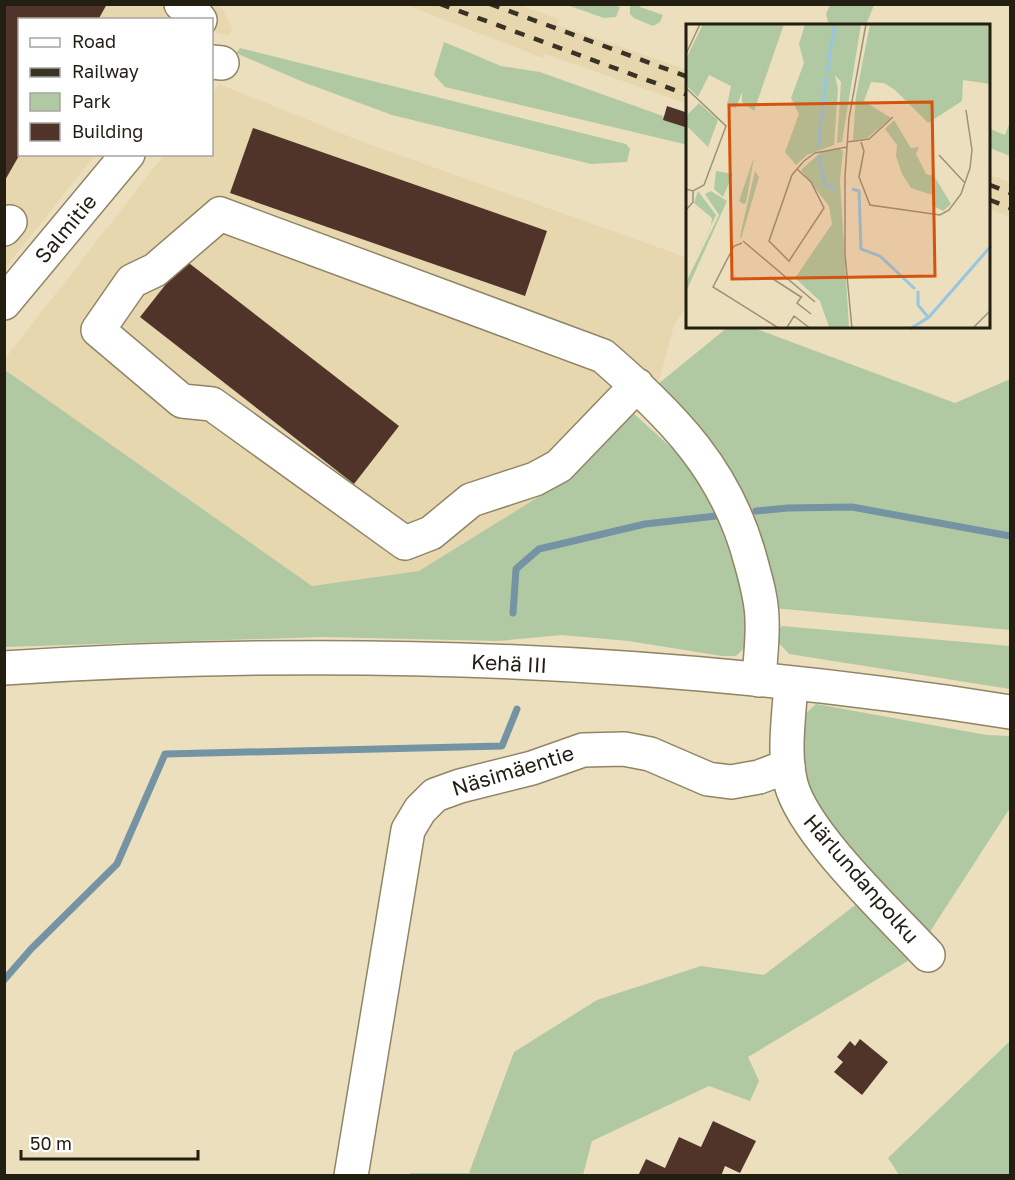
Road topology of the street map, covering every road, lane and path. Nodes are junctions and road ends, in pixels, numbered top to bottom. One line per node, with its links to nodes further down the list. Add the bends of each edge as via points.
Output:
1 (181, 4): 2 (main road)
2 (199, 18)
3 (126, 156): 4 (main road, Salmitie)
4 (4, 303)
5 (637, 386): 5 (main road, via 559,466 535,479 471,500 431,533 405,543 212,404 182,401 98,330 132,281 155,270 220,214 603,356); 7 (main road, via 682,432 727,493 743,528)
6 (4, 668): 7 (main road, Kehä III, via 272,658 406,659)
7 (775, 682): 8 (main road, Kehä III, via 927,698); 9 (main road)
8 (1011, 712)
9 (788, 766): 10 (main road, Härlundanpolku, via 801,810 825,843); 11 (main road, Näsimäentie, via 731,782 708,779 633,750 583,750 435,795 408,830)
10 (928, 955)
11 (351, 1176)

